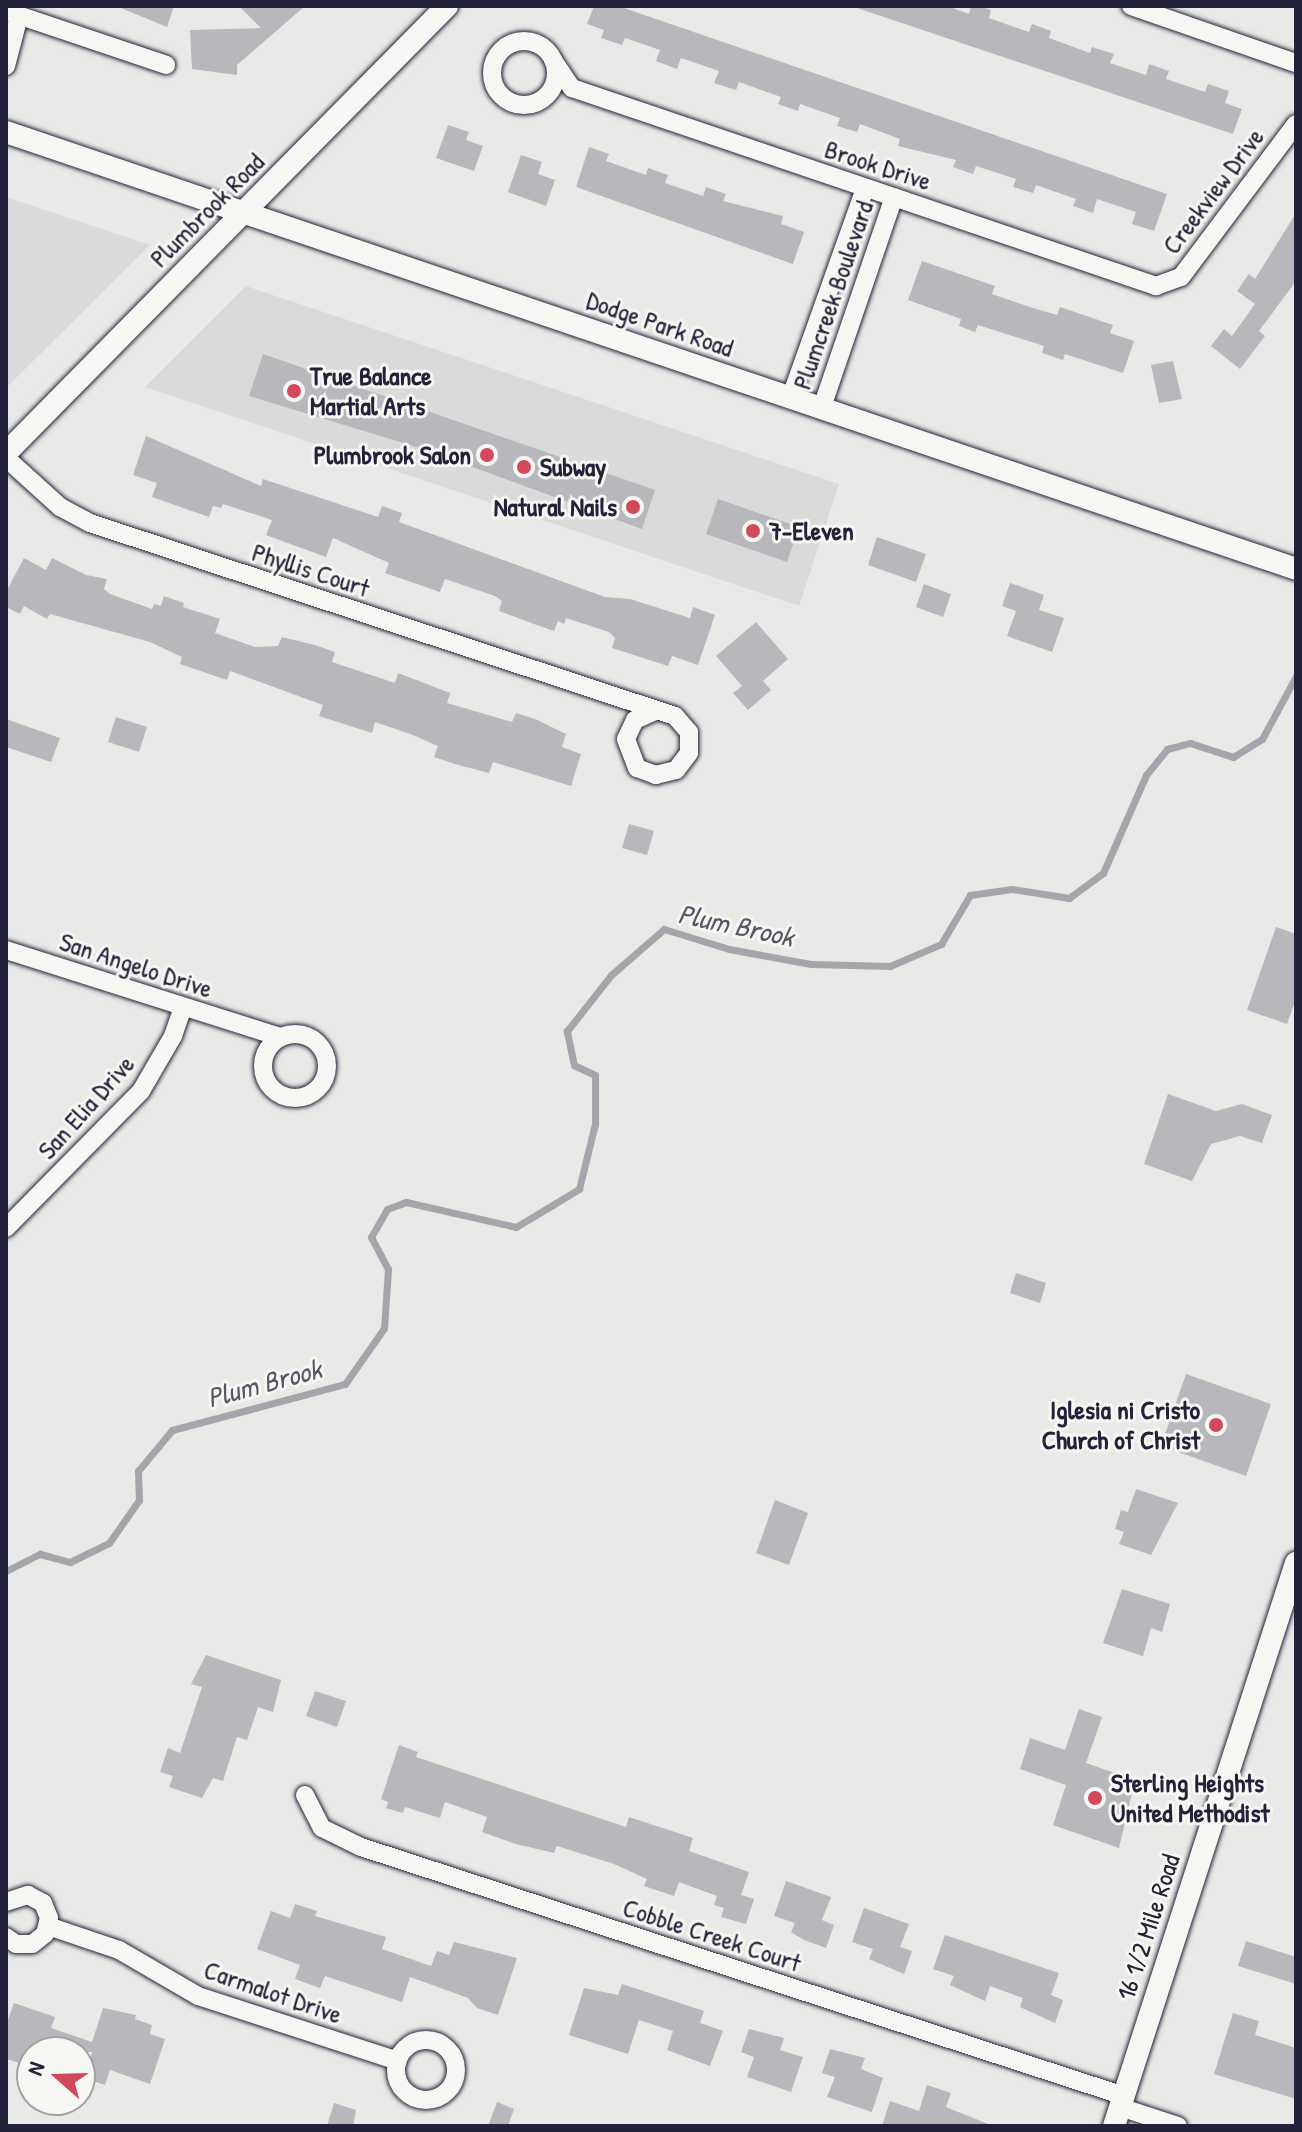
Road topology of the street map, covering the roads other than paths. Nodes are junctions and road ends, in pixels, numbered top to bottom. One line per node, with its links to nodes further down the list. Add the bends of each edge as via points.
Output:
1 (447, 6): 14 (street, Plumbrook Road)
2 (1131, 6): 5 (street)
3 (13, 14): 6 (street); 7 (street)
4 (553, 60): 8 (street); 9 (street, via 554,81); 9 (street, via 539,45 518,41 494,60 493,81 504,98 523,105)
5 (1296, 63)
6 (166, 65)
7 (6, 66)
8 (572, 88): 9 (street); 12 (street, Brook Drive)
9 (543, 98)
10 (1296, 124): 15 (street, Creekview Drive, via 1191,265)
11 (6, 132): 14 (street, Dodge Park Road)
12 (865, 188): 13 (street, Brook Drive); 16 (street, Plumcreek Boulevard)
13 (894, 197): 15 (street, Brook Drive, via 1147,284); 17 (street, Plumcreek Boulevard)
14 (244, 212): 16 (street, Dodge Park Road); 18 (street, Plumbrook Road)
15 (1168, 284)
16 (790, 399): 17 (street, Dodge Park Road)
17 (821, 410): 19 (street, Dodge Park Road)
18 (6, 456): 20 (street, Phyllis Court, via 60,507 90,523)
19 (1296, 569)
20 (617, 699): 21 (street, Phyllis Court); 22 (street, Phyllis Court)
21 (655, 711): 22 (street); 22 (street, Phyllis Court, via 675,716 689,732 689,753 676,770 656,775 637,768 626,750)
22 (629, 729)
23 (6, 950): 24 (street, San Angelo Drive)
24 (183, 1007): 25 (street, San Angelo Drive); 28 (street, San Elia Drive, via 173,1036 141,1091)
25 (250, 1030): 26 (street, San Angelo Drive); 27 (street, San Angelo Drive)
26 (281, 1037): 27 (street); 27 (street, San Angelo Drive, via 302,1035 320,1045 327,1065 321,1084 305,1097 284,1096 268,1084)
27 (263, 1063)
28 (6, 1228)
29 (1296, 1563): 35 (street, 16 1/2 Mile Road)
30 (305, 1795): 35 (street, Cobble Creek Court, via 322,1828 361,1847)
31 (6, 1902): 32 (street, via 19,1895 36,1898 47,1910)
32 (48, 1926): 33 (street, via 32,1944); 34 (street, Carmalot Drive, via 119,1950 198,1996)
33 (6, 1937)
34 (398, 2061)
35 (1119, 2110): 36 (street, Cobble Creek Court)
36 (1178, 2126)

